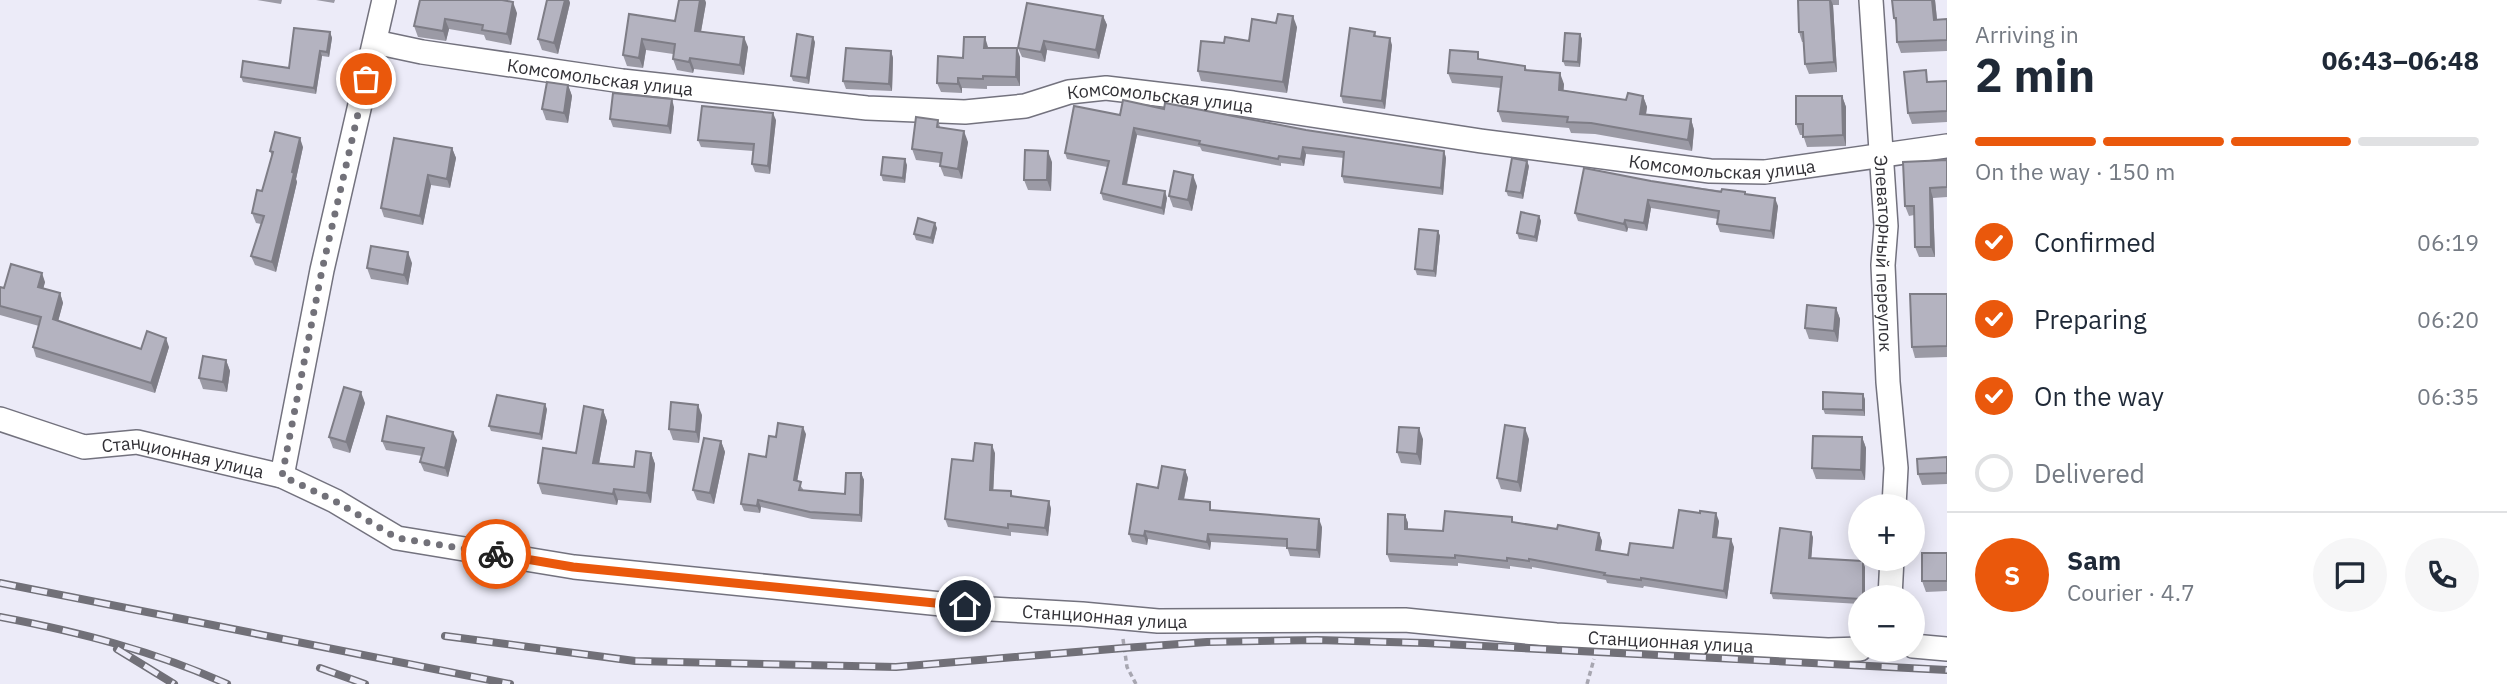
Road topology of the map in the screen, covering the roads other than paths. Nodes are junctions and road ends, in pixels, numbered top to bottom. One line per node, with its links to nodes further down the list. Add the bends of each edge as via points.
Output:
1 (384, 0): 3 (street)
2 (1871, 0): 5 (street, Элеваторный переулок)
3 (375, 42): 5 (street, Комсомольская улица, via 622,81 867,108 965,112 1025,106 1069,92 1106,88 1710,171 1765,172); 7 (street, via 322,270)
4 (1947, 146): 5 (street, Комсомольская улица)
5 (1880, 156): 8 (street, Элеваторный переулок)
6 (0, 419): 7 (street, Станционная улица, via 84,447 137,442)
7 (282, 476): 10 (street, Станционная улица, via 397,538 573,567 992,610 1158,621 1405,620 1556,635)
8 (1895, 494)
9 (1925, 647): 11 (street)
10 (1848, 649)
11 (1947, 649)

